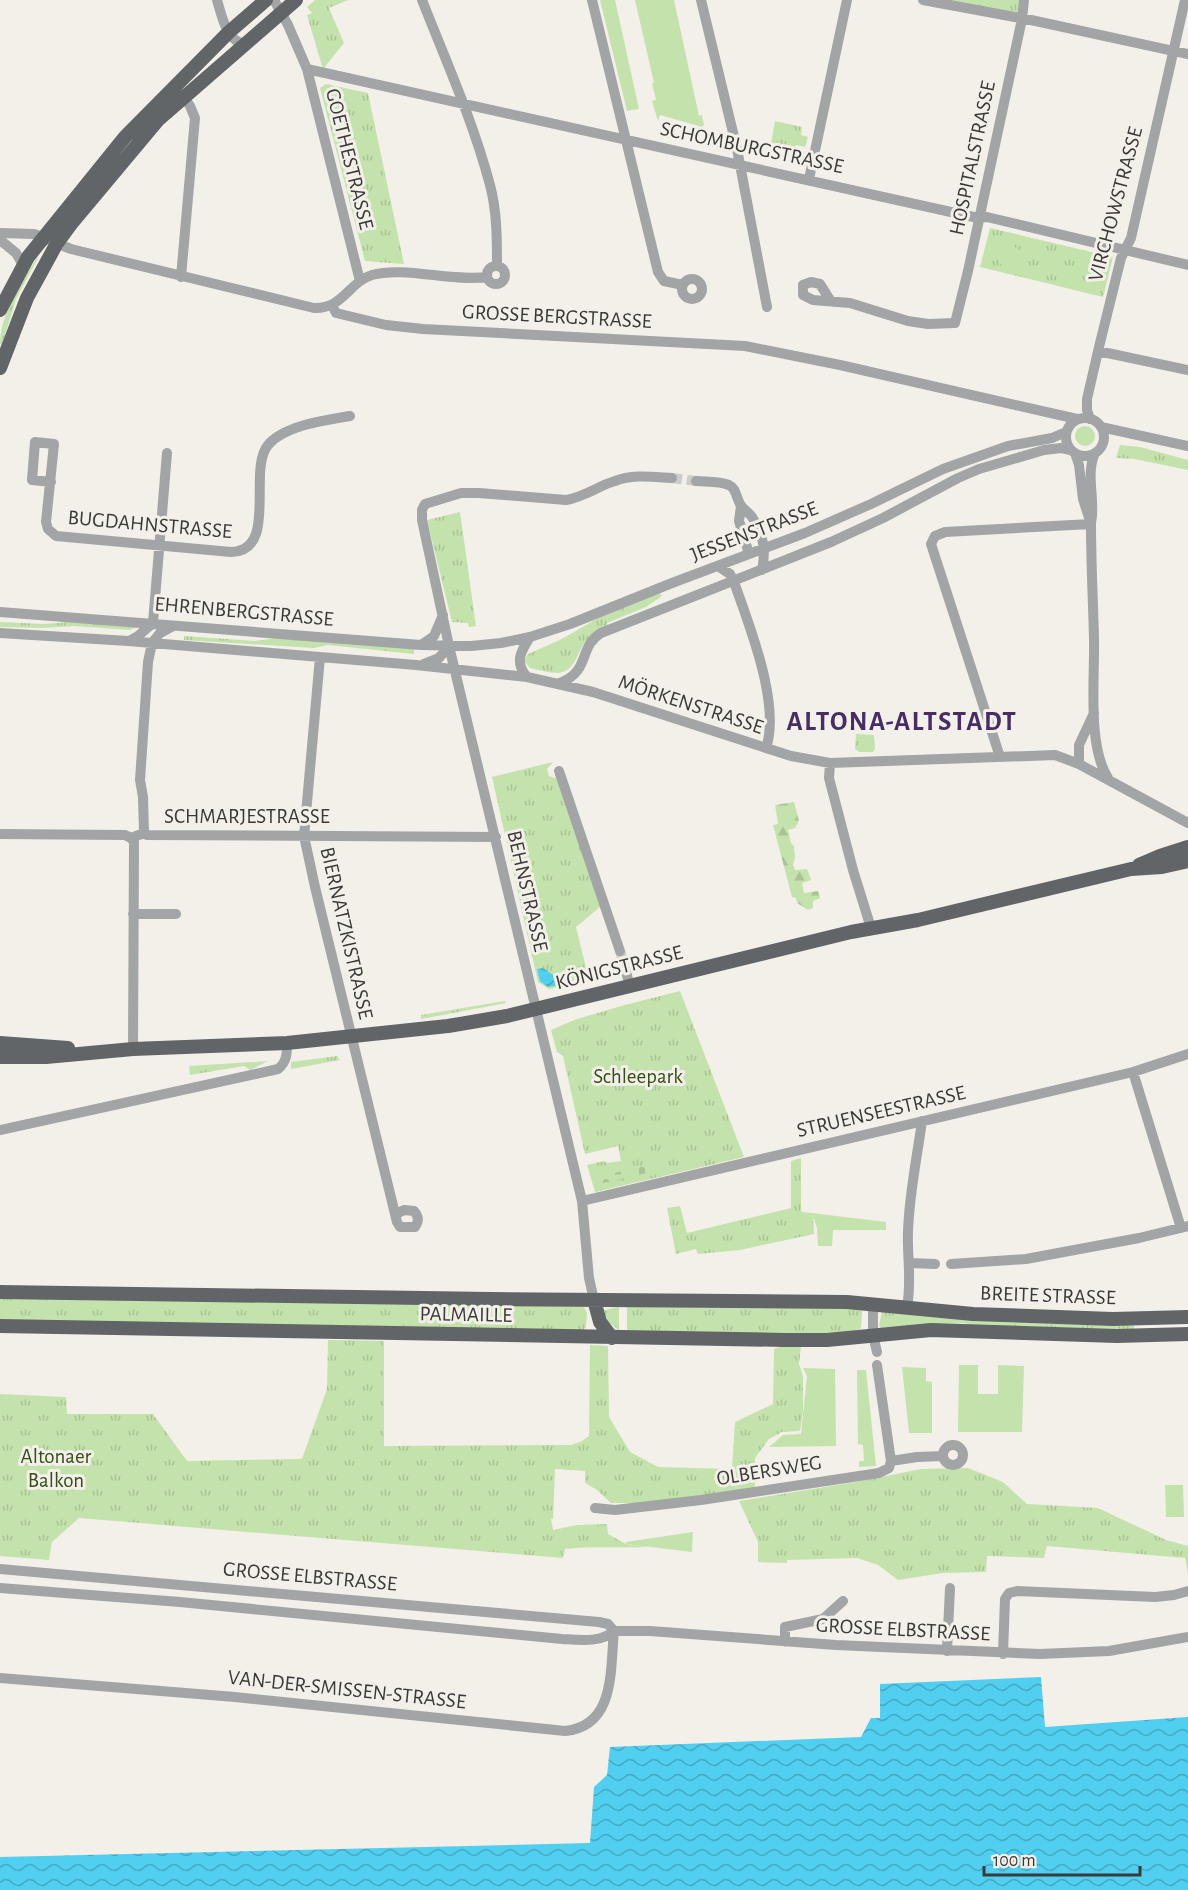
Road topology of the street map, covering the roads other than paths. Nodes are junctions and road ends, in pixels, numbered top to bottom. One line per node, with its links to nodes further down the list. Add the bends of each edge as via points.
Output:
1 (218, 0): 14 (street)
2 (266, 0): 14 (main road)
3 (274, 0): 12 (street, GOETHESTRASSE)
4 (296, 0): 12 (main road)
5 (422, 0): 21 (street)
6 (592, 0): 23 (street)
7 (701, 0): 24 (street)
8 (847, 0): 25 (street)
9 (923, 0): 13 (street)
10 (1024, 0): 13 (street, HOSPITALSTRASSE)
11 (1185, 0): 16 (street, VIRCHOWSTRASSE)
12 (281, 13): 15 (main road); 19 (street, GOETHESTRASSE)
13 (1022, 19): 16 (street); 27 (street, HOSPITALSTRASSE)
14 (229, 32): 15 (street, via 239,43); 18 (main road)
15 (246, 44): 20 (main road)
16 (1173, 51): 17 (street); 32 (street, VIRCHOWSTRASSE, via 1131,238)
17 (1188, 54)
18 (205, 56): 20 (main road); 20 (main road)
19 (307, 69): 21 (street, SCHOMBURGSTRASSE); 38 (street, GOETHESTRASSE)
20 (184, 91): 22 (main road); 26 (main road); 36 (street, via 195,122)
21 (464, 104): 23 (street, SCHOMBURGSTRASSE); 35 (street, via 490,186)
22 (125, 137): 26 (main road, via 125,149 91,192); 29 (main road)
23 (625, 140): 24 (street, SCHOMBURGSTRASSE); 39 (street, via 658,272 664,280)
24 (739, 164): 25 (street, SCHOMBURGSTRASSE); 42 (street)
25 (808, 179): 27 (street, SCHOMBURGSTRASSE)
26 (90, 202): 31 (main road)
27 (978, 218): 32 (street, SCHOMBURGSTRASSE); 40 (street, HOSPITALSTRASSE, via 955,323 909,321)
28 (0, 233): 29 (street, GROSSE BERGSTRASSE)
29 (43, 237): 31 (street, GROSSE BERGSTRASSE); 33 (main road)
30 (0, 240): 33 (street)
31 (57, 243): 36 (street, GROSSE BERGSTRASSE); 45 (main road, via 27,298)
32 (1125, 249): 34 (street, SCHOMBURGSTRASSE); 44 (street, VIRCHOWSTRASSE)
33 (23, 265): 43 (main road)
34 (1188, 265)
35 (497, 266): 37 (street, via 491,268); 37 (street, via 504,272 504,281 495,285)
36 (182, 277): 41 (street, GROSSE BERGSTRASSE, via 314,308)
37 (487, 277): 38 (street, via 385,272)
38 (360, 281): 41 (street)
39 (683, 285)
40 (830, 300)
41 (332, 305): 49 (street, GROSSE BERGSTRASSE, via 336,313 423,329 747,346)
42 (767, 307)
43 (0, 310)
44 (1098, 351): 46 (street); 48 (street, VIRCHOWSTRASSE, via 1087,399)
45 (0, 368)
46 (1188, 370)
47 (350, 416): 61 (street, BUGDAHNSTRASSE, via 298,428 267,446 262,461 257,534 246,549 231,552)
48 (1090, 418): 49 (street); 50 (street)
49 (1077, 419): 51 (street)
50 (1101, 427): 52 (street); 55 (street, via 1103,441)
51 (1066, 432): 53 (street, via 1066,442); 62 (street, JESSENSTRASSE, via 953,465)
52 (1188, 446)
53 (1073, 452): 55 (street, via 1082,456); 60 (street); 65 (street, JESSENSTRASSE, via 1060,448 1044,450 979,469 857,531)
54 (166, 453): 61 (street)
55 (1095, 453): 60 (street, via 1091,469 1094,511)
56 (672, 478): 68 (street, BEHNSTRASSE, via 624,478 566,500 470,493 425,504 422,520)
57 (696, 481): 59 (street, via 731,485)
58 (51, 482): 61 (street, BUGDAHNSTRASSE, via 46,522 56,536)
59 (741, 506): 62 (street, via 752,517); 63 (street, via 739,521)
60 (1090, 524): 82 (street); 85 (street, via 945,532 934,536 930,544)
61 (159, 545): 69 (street)
62 (765, 548): 63 (street, JESSENSTRASSE); 65 (street)
63 (749, 554): 64 (street, JESSENSTRASSE)
64 (718, 566): 66 (street); 72 (street, JESSENSTRASSE)
65 (762, 570): 66 (street, JESSENSTRASSE)
66 (734, 582): 81 (street, JESSENSTRASSE, via 601,633 591,643 576,674); 84 (street, via 766,684 770,726)
67 (0, 612): 69 (street, EHRENBERGSTRASSE)
68 (443, 615): 75 (street, via 434,636); 76 (street, BEHNSTRASSE)
69 (153, 623): 70 (street, EHRENBERGSTRASSE); 73 (street)
70 (175, 625): 74 (street); 75 (street, EHRENBERGSTRASSE)
71 (0, 633): 73 (street, EHRENBERGSTRASSE)
72 (530, 637): 76 (street, JESSENSTRASSE); 80 (street, via 519,658)
73 (128, 641): 74 (street, EHRENBERGSTRASSE)
74 (152, 643): 77 (street, EHRENBERGSTRASSE); 91 (street, via 140,780)
75 (420, 645): 76 (street, EHRENBERGSTRASSE)
76 (449, 646): 78 (street, via 439,658); 79 (street, BEHNSTRASSE)
77 (320, 657): 78 (street, EHRENBERGSTRASSE); 93 (street, BIERNATZKISTRASSE)
78 (422, 665): 79 (street, EHRENBERGSTRASSE)
79 (456, 668): 80 (street, MÖRKENSTRASSE); 94 (street, BEHNSTRASSE)
80 (527, 677): 81 (street, MÖRKENSTRASSE)
81 (560, 683): 84 (street, MÖRKENSTRASSE)
82 (1094, 712): 83 (street); 87 (street, via 1079,745)
83 (1097, 744): 87 (street); 89 (street, via 1099,761)
84 (766, 748): 86 (street, MÖRKENSTRASSE)
85 (1000, 757): 86 (street, MÖRKENSTRASSE); 87 (street, MÖRKENSTRASSE, via 1055,755)
86 (830, 763): 101 (street, via 829,778)
87 (1079, 764): 89 (street, MÖRKENSTRASSE)
88 (559, 771): 102 (street)
89 (1109, 780): 90 (street, MÖRKENSTRASSE)
90 (1188, 823)
91 (144, 833): 93 (street, SCHMARJESTRASSE); 95 (street, SCHMARJESTRASSE)
92 (0, 834): 95 (street, SCHMARJESTRASSE)
93 (304, 836): 94 (street, SCHMARJESTRASSE); 106 (street, BIERNATZKISTRASSE)
94 (496, 837): 105 (street, BEHNSTRASSE)
95 (131, 838): 99 (street)
96 (1188, 847): 98 (main road, KÖNIGSTRASSE)
97 (1188, 861): 98 (main road, KÖNIGSTRASSE)
98 (1131, 869): 101 (main road, KÖNIGSTRASSE)
99 (133, 914): 100 (street); 109 (street)
100 (176, 914)
101 (870, 928): 104 (main road, KÖNIGSTRASSE)
102 (620, 951)
103 (626, 972): 104 (street)
104 (630, 986): 105 (main road, KÖNIGSTRASSE)
105 (536, 1009): 106 (main road, KÖNIGSTRASSE, via 448,1026); 116 (street, BEHNSTRASSE)
106 (351, 1038): 108 (main road, KÖNIGSTRASSE); 117 (street, BIERNATZKISTRASSE)
107 (0, 1043): 110 (main road, KÖNIGSTRASSE)
108 (287, 1043): 109 (main road, KÖNIGSTRASSE); 115 (street, via 287,1057 278,1069)
109 (133, 1049): 110 (main road, KÖNIGSTRASSE)
110 (109, 1051): 112 (main road, KÖNIGSTRASSE)
111 (1188, 1054): 113 (street, STRUENSEESTRASSE)
112 (0, 1057)
113 (1133, 1072): 114 (street, STRUENSEESTRASSE); 118 (street)
114 (922, 1121): 116 (street, STRUENSEESTRASSE); 119 (street, via 909,1209)
115 (0, 1130)
116 (582, 1201): 123 (street, BEHNSTRASSE)
117 (396, 1214)
118 (1184, 1227): 121 (street, via 1026,1259)
119 (909, 1263): 120 (street); 125 (street)
120 (935, 1264)
121 (951, 1264)
122 (0, 1292): 123 (main road, PALMAILLE)
123 (594, 1300): 124 (main road, PALMAILLE); 131 (main road, via 600,1322)
124 (873, 1303): 125 (main road, PALMAILLE); 130 (street)
125 (907, 1307): 126 (main road, BREITE STRASSE, via 973,1314 1113,1319)
126 (1188, 1317)
127 (0, 1326): 131 (main road, PALMAILLE)
128 (931, 1330): 129 (main road, BREITE STRASSE); 130 (main road, PALMAILLE)
129 (1188, 1334)
130 (873, 1335): 131 (main road, PALMAILLE, via 826,1340); 132 (street)
131 (612, 1338)
132 (877, 1352)
133 (877, 1365): 135 (street)
134 (943, 1456): 135 (street, OLBERSWEG)
135 (891, 1461): 136 (street, OLBERSWEG, via 889,1468 879,1473 701,1500 615,1510)
136 (596, 1508)
137 (0, 1569): 142 (street, GROSSE ELBSTRASSE, via 599,1622)
138 (0, 1588): 142 (street, GROSSE ELBSTRASSE, via 542,1638 600,1639)
139 (950, 1588): 145 (street)
140 (1188, 1591): 146 (street, via 1155,1597 1009,1593 1005,1599)
141 (843, 1601): 144 (street, via 823,1619 785,1627)
142 (614, 1630): 144 (street, GROSSE ELBSTRASSE); 147 (street, VAN-DER-SMISSEN-STRASSE, via 602,1709 578,1730)
143 (1188, 1637): 146 (street, GROSSE ELBSTRASSE, via 1098,1652)
144 (785, 1641): 145 (street, GROSSE ELBSTRASSE)
145 (947, 1651): 146 (street, GROSSE ELBSTRASSE)
146 (1003, 1654)
147 (0, 1678)

